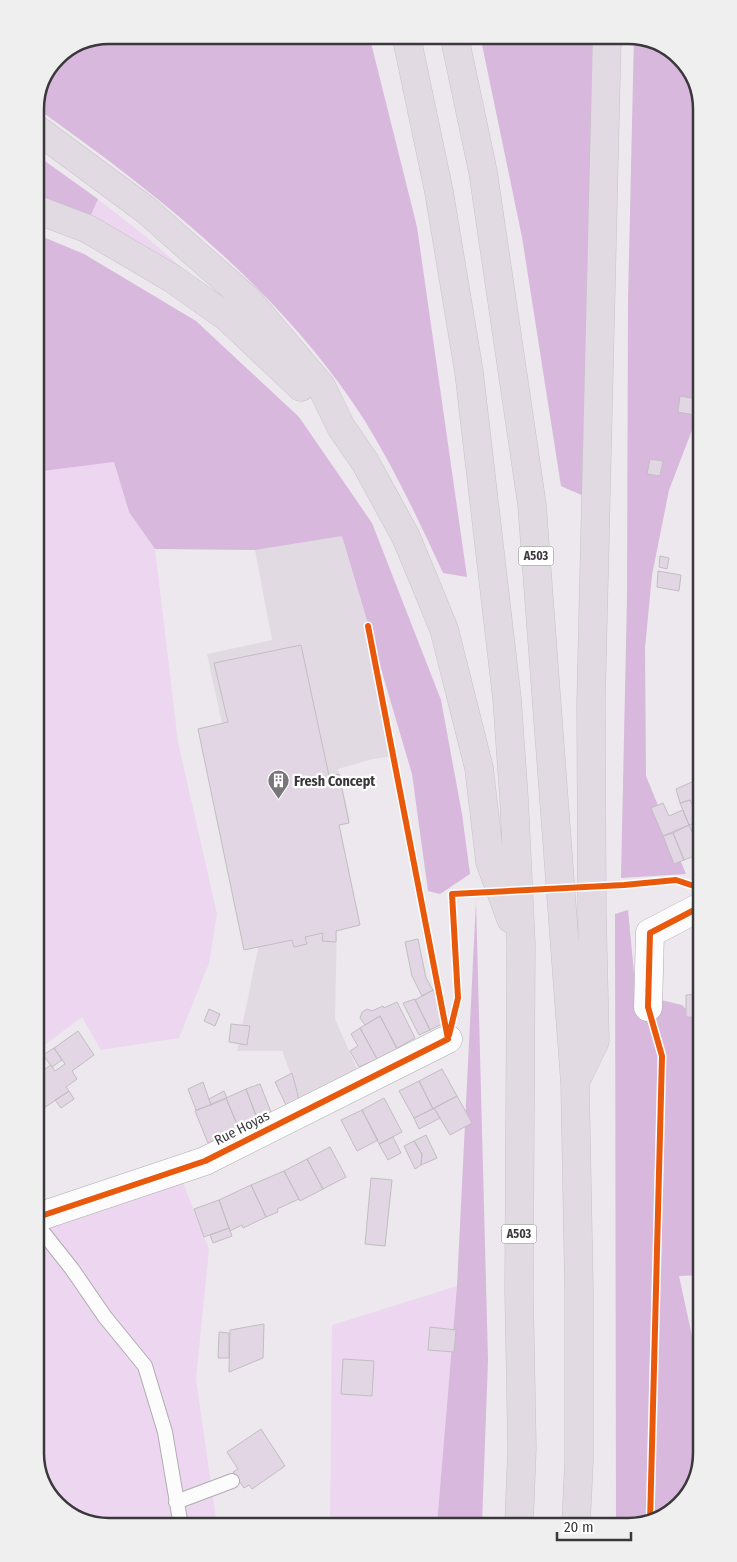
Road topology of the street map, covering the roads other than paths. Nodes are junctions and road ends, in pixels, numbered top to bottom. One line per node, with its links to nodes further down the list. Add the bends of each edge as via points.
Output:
1 (408, 44): 8 (highway, A503, via 438,192 469,372 507,699)
2 (456, 44): 11 (highway, A503, via 483,172 532,505)
3 (607, 44): 11 (highway, via 591,702 595,1041)
4 (44, 135): 6 (highway, via 146,210 249,301 321,386)
5 (44, 212): 6 (highway, via 88,229 212,306 281,367)
6 (341, 427): 8 (highway, via 365,462 406,537 444,629 479,768 490,862)
7 (693, 911): 9 (street, via 650,933)
8 (521, 944): 17 (highway, A503, via 519,1291 522,1448)
9 (648, 1007)
10 (448, 1039): 12 (street, Rue Hoyas, via 205,1161)
11 (575, 1083): 18 (highway, A503, via 579,1291)
12 (44, 1215)
13 (44, 1234): 15 (lane, via 145,1366 165,1432)
14 (232, 1482): 15 (lane)
15 (176, 1502): 16 (lane)
16 (179, 1518)
17 (519, 1518)
18 (576, 1518)

